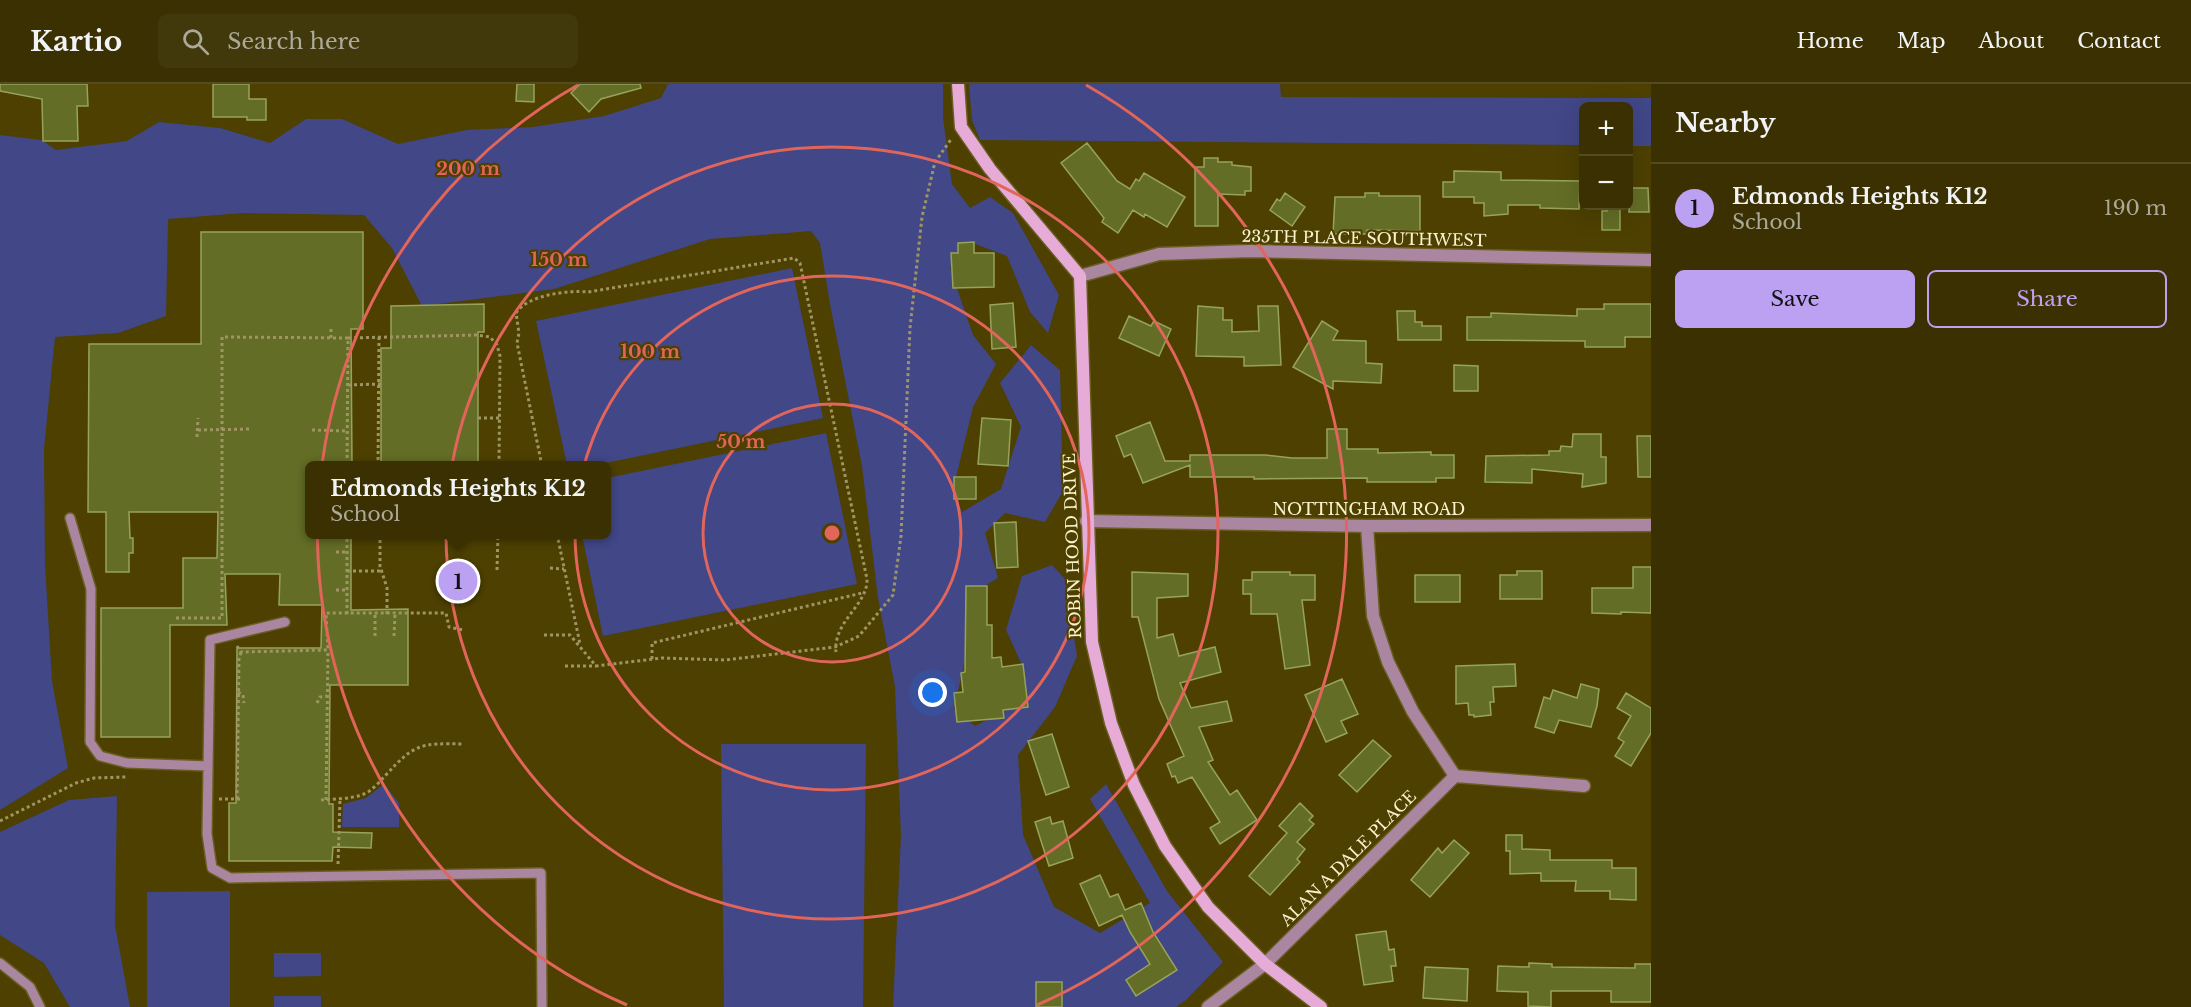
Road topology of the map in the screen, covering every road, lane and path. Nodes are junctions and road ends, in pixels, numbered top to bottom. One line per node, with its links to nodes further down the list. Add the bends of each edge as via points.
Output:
1 (958, 84): 2 (street)
2 (961, 127): 4 (street); 56 (path, via 935,162 922,218 910,328 902,536 893,595 859,636)
3 (1651, 260): 4 (street, 235TH PLACE SOUTHWEST, via 1159,254)
4 (1080, 276): 27 (street, ROBIN HOOD DRIVE)
5 (238, 329): 7 (path)
6 (331, 329): 9 (path)
7 (237, 337): 9 (path); 18 (path, via 222,336)
8 (379, 337): 10 (path); 11 (path); 15 (path, via 490,337 500,356)
9 (331, 338): 10 (path)
10 (348, 338): 12 (path)
11 (380, 384): 12 (path); 23 (path)
12 (348, 385): 20 (path)
13 (198, 418): 17 (path)
14 (478, 418): 15 (path)
15 (500, 418): 24 (path)
16 (251, 429): 18 (path)
17 (198, 430): 18 (path); 21 (path)
18 (222, 430): 48 (path, via 222,618)
19 (312, 430): 20 (path)
20 (347, 431): 22 (path)
21 (197, 437)
22 (347, 461)
23 (378, 461)
24 (500, 461)
25 (541, 461): 43 (path, via 517,343 516,313 520,306 552,293 588,292 794,258 800,263 864,567 867,585)
26 (70, 518): 68 (lane, via 91,589 90,742 100,756)
27 (1086, 521): 29 (street, NOTTINGHAM ROAD); 77 (street, ROBIN HOOD DRIVE, via 1092,642 1111,723 1134,785 1165,846 1208,908)
28 (1651, 525): 29 (street, NOTTINGHAM ROAD)
29 (1367, 526): 70 (street, via 1374,616 1388,662 1413,712)
30 (347, 539): 35 (path)
31 (380, 539): 39 (path)
32 (498, 539): 38 (path)
33 (558, 539): 37 (path)
34 (336, 552): 35 (path)
35 (347, 552): 40 (path)
36 (550, 568): 37 (path)
37 (564, 569): 55 (path)
38 (497, 570)
39 (381, 571): 40 (path); 46 (path, via 387,588)
40 (347, 572): 42 (path)
41 (336, 590): 42 (path)
42 (347, 590): 44 (path)
43 (863, 593): 56 (path, via 838,634); 60 (path, via 651,643)
44 (347, 614): 45 (path); 57 (path, via 326,613)
45 (375, 614): 46 (path); 53 (path)
46 (387, 614): 47 (path)
47 (395, 614): 50 (path, via 446,613 449,627); 54 (path)
48 (176, 618)
49 (285, 622): 51 (lane)
50 (463, 630)
51 (228, 634): 58 (path); 69 (lane, via 210,640)
52 (544, 635): 55 (path, via 570,635)
53 (375, 636)
54 (394, 636)
55 (580, 646): 62 (path)
56 (835, 647): 59 (path); 60 (path, via 725,660)
57 (328, 651): 58 (path); 64 (path)
58 (241, 652): 63 (path)
59 (836, 652)
60 (652, 659): 62 (path)
61 (565, 666): 62 (path)
62 (596, 666)
63 (238, 692): 65 (path); 73 (path, via 238,799)
64 (327, 695): 66 (path); 72 (path, via 324,800)
65 (244, 703)
66 (317, 703)
67 (463, 744): 72 (path, via 431,743 415,748 365,794)
68 (128, 763): 69 (lane); 74 (path, via 126,778 94,778 76,783)
69 (208, 766): 73 (lane)
70 (1455, 776): 71 (street); 77 (street, ALAN A DALE PLACE)
71 (1584, 786)
72 (340, 799): 75 (path)
73 (208, 800): 75 (lane, via 212,868 230,878)
74 (0, 821)
75 (338, 878): 79 (lane, via 541,873)
76 (0, 963): 78 (lane, via 30,987)
77 (1265, 964): 80 (street, ALAN A DALE PLACE); 81 (street, ROBIN HOOD DRIVE)
78 (40, 1007)
79 (542, 1007)
80 (1208, 1007)
81 (1321, 1007)

